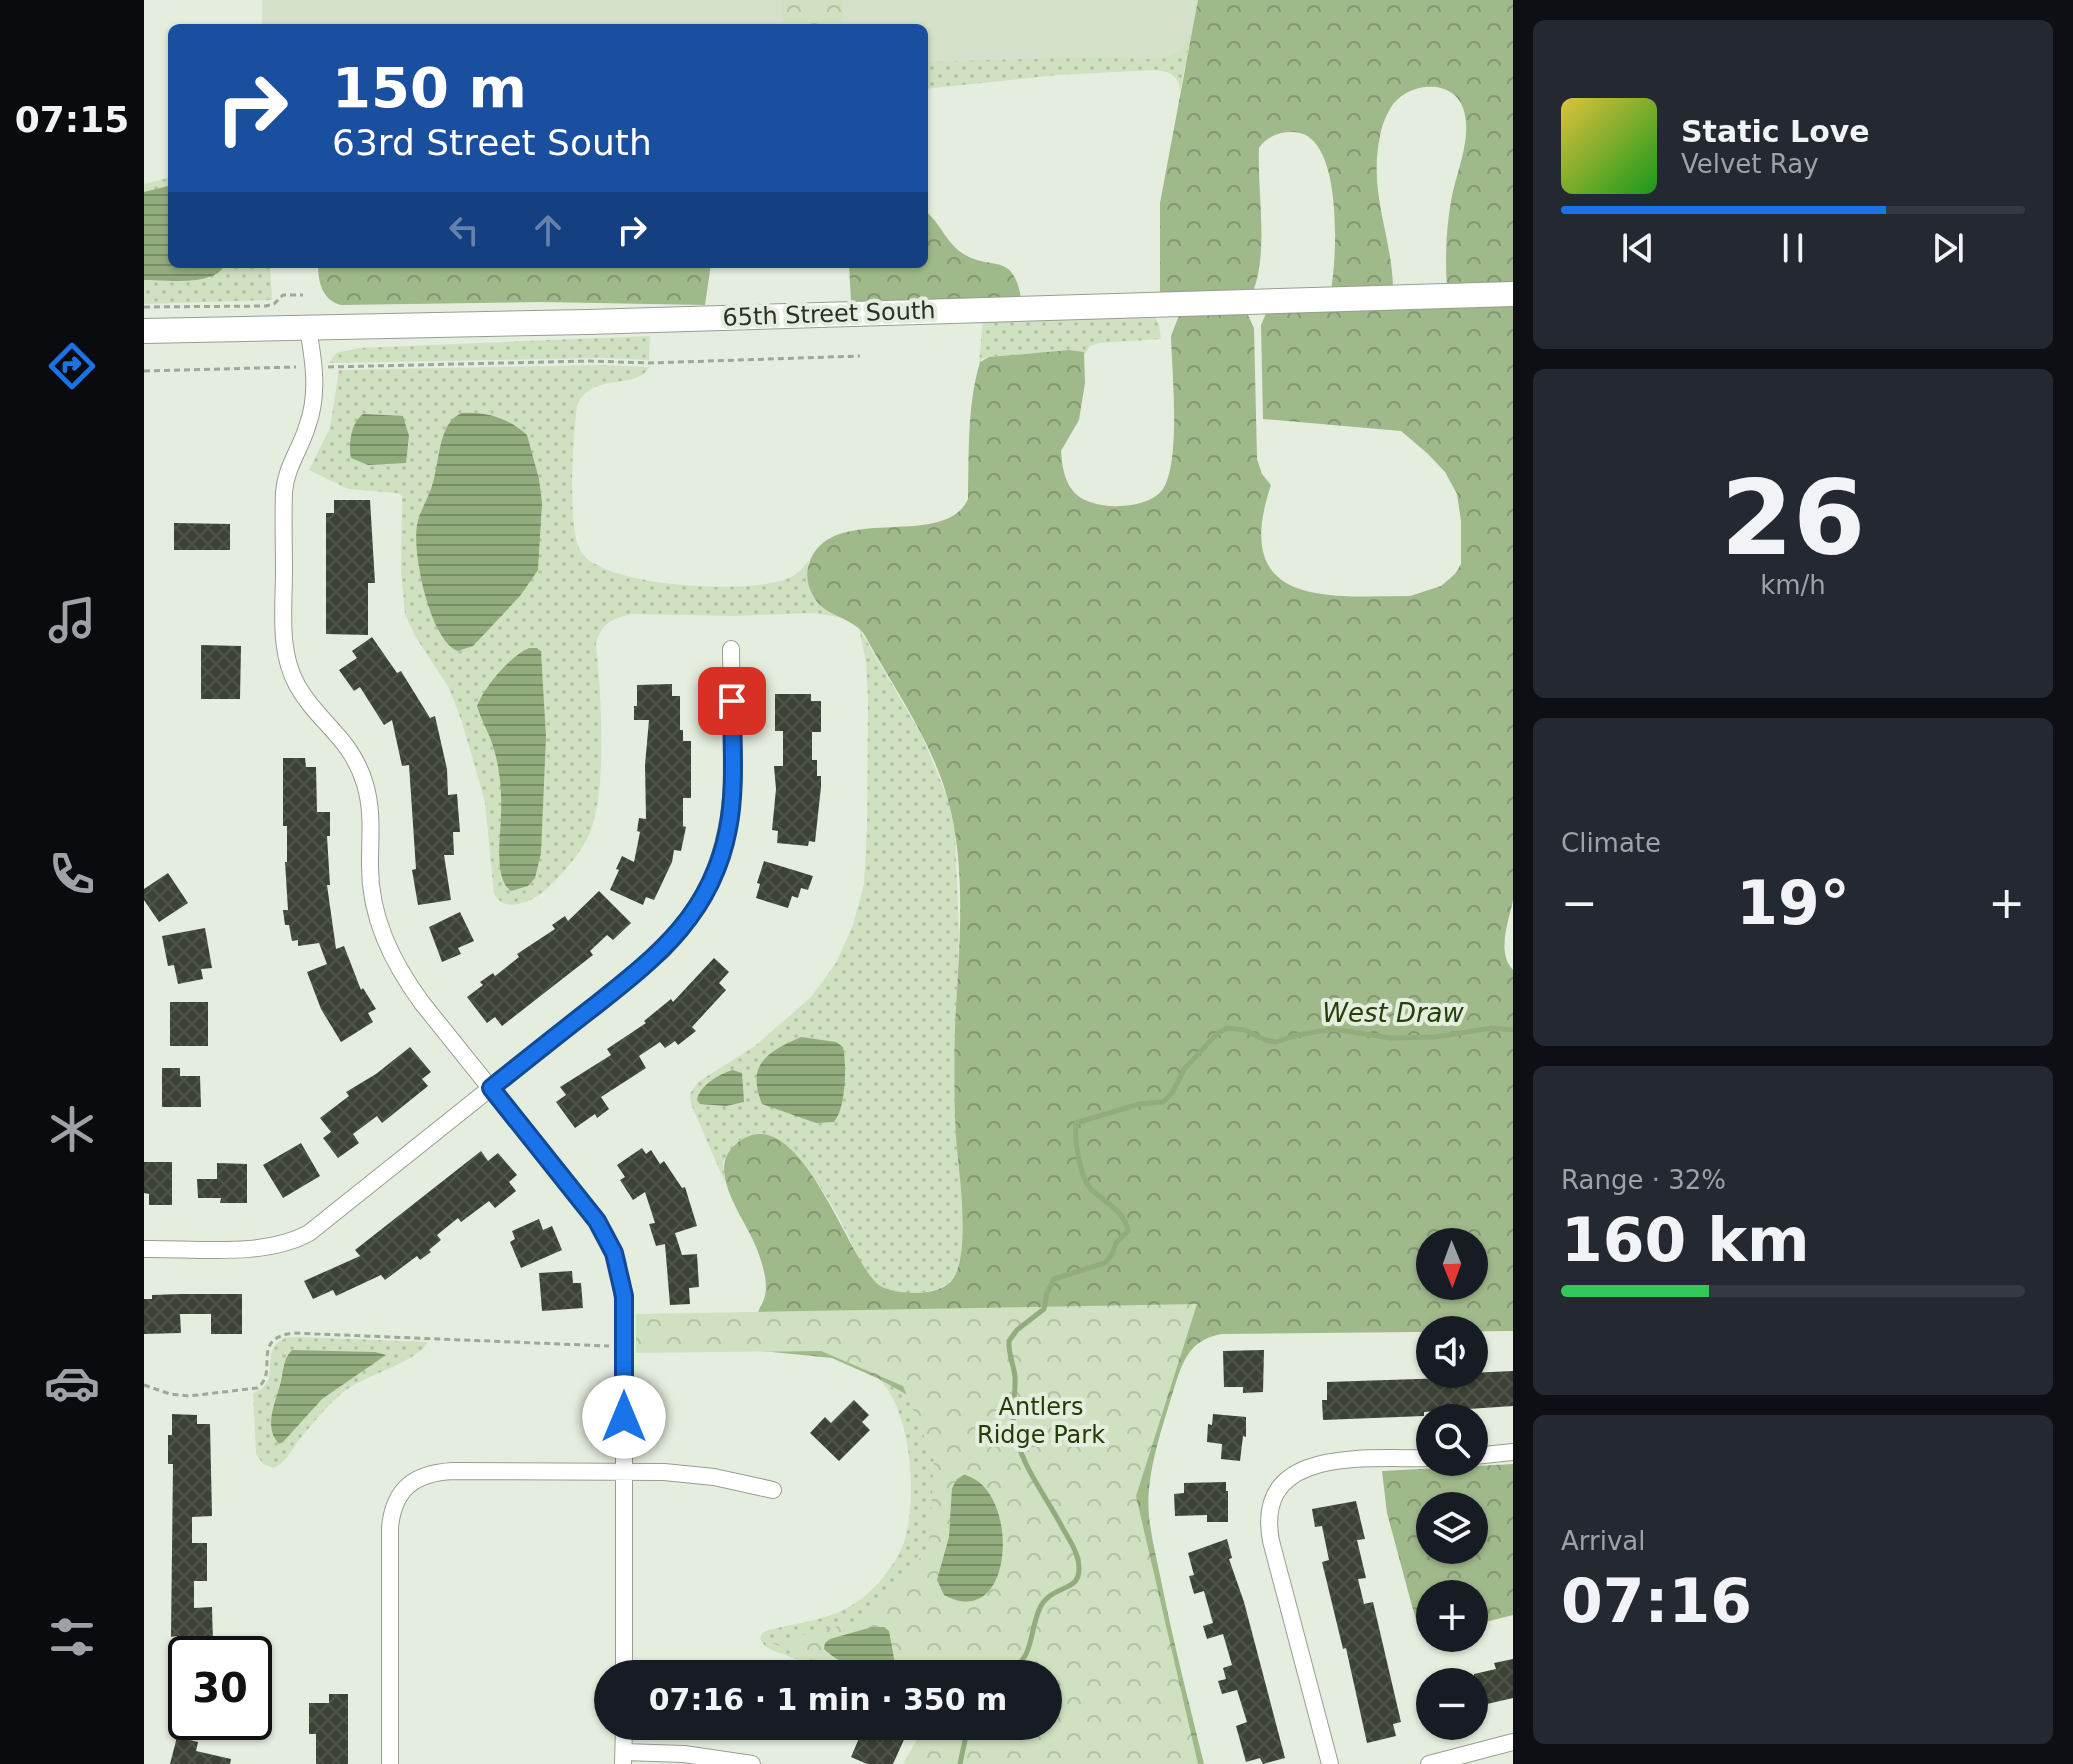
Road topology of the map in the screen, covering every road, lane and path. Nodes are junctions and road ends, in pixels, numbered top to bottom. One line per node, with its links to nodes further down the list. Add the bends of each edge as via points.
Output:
1 (1513, 294): 4 (street, 65th Street South)
2 (303, 295): 3 (path, via 283,295 266,306)
3 (144, 307)
4 (308, 329): 5 (street, 65th Street South); 11 (street, via 314,399 284,492 288,663 297,686 341,737 364,781 371,816 371,885 385,943 412,990)
5 (144, 331)
6 (860, 356): 8 (path)
7 (285, 367): 9 (path)
8 (337, 367)
9 (144, 371)
10 (731, 649): 11 (street, via 730,817 707,890 662,951)
11 (491, 1088): 12 (street, via 317,1227 291,1241 262,1248); 18 (street, via 597,1221 617,1261 624,1305)
12 (144, 1249)
13 (611, 1346): 14 (path, via 293,1333 270,1344 266,1379 257,1388 189,1396)
14 (144, 1385)
15 (1513, 1452): 16 (street)
16 (1488, 1455)
17 (1416, 1459): 25 (street, via 1314,1464 1288,1479 1273,1503 1271,1541)
18 (624, 1472): 19 (street, via 701,1475); 20 (street); 23 (street, via 439,1472 422,1476 403,1491 389,1531)
19 (773, 1490)
20 (624, 1660)
21 (1513, 1742): 26 (street)
22 (624, 1758): 24 (street, via 684,1754)
23 (390, 1764)
24 (752, 1764)
25 (1330, 1764)
26 (1429, 1764)

